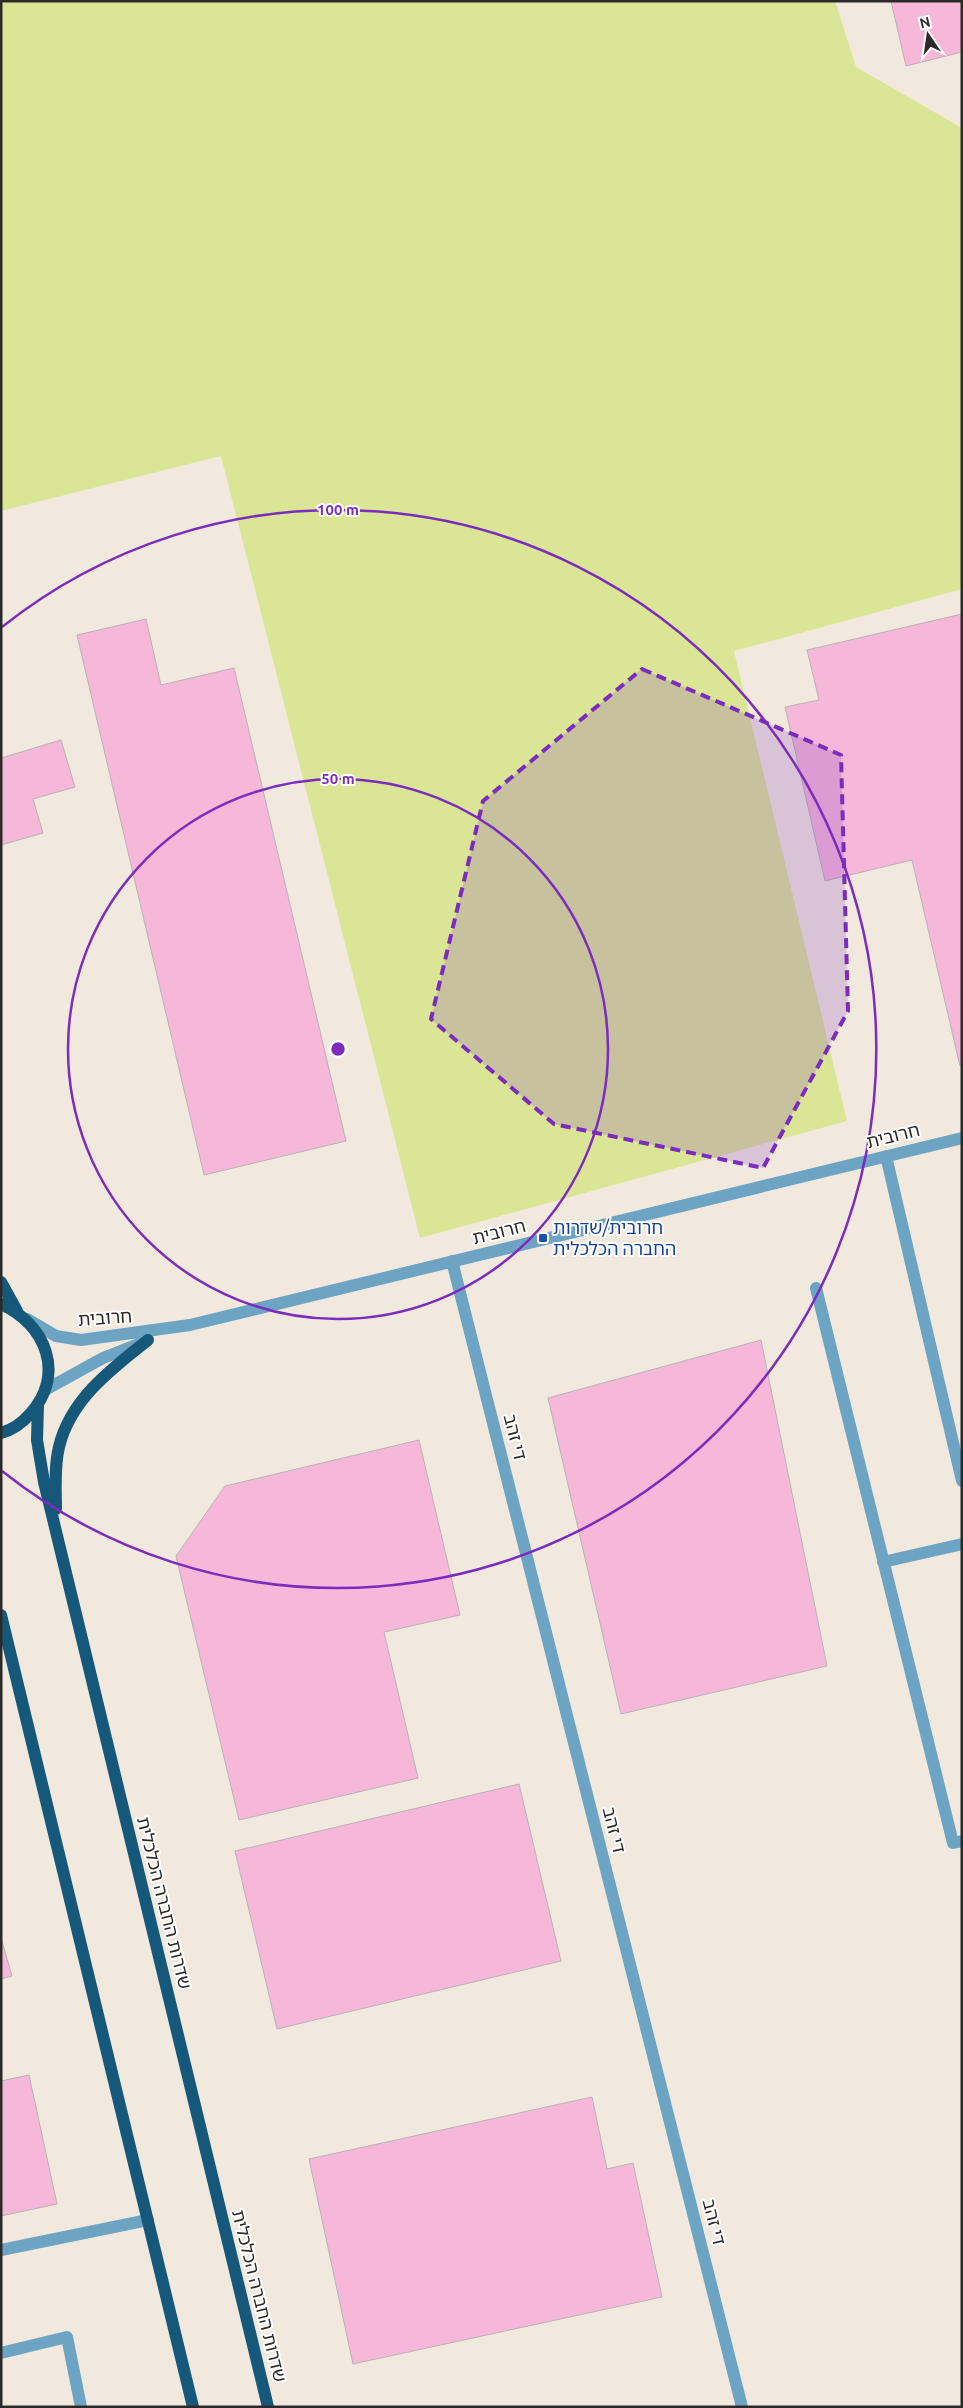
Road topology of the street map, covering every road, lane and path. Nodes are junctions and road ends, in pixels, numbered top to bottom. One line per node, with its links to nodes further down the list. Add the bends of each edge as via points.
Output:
1 (962, 1138): 2 (street, חרובית)
2 (886, 1156): 3 (street, חרובית); 13 (street)
3 (452, 1261): 8 (street, חרובית); 25 (street, די זהב)
4 (1, 1282): 7 (main road)
5 (816, 1288): 16 (street)
6 (1, 1304): 7 (main road)
7 (22, 1315): 8 (street, חרובית, via 56,1336 81,1340); 10 (main road, via 39,1334 46,1352)
8 (190, 1325): 9 (street, חרובית)
9 (148, 1340): 10 (street, חרובית, via 103,1358); 14 (main road, via 86,1395 69,1419 59,1448)
10 (45, 1390): 11 (main road)
11 (38, 1405): 12 (main road, via 23,1421); 14 (main road, שדרות החברה הכלכלית, via 37,1440)
12 (1, 1433)
13 (962, 1481)
14 (56, 1531): 24 (main road, שדרות החברה הכלכלית)
15 (962, 1544): 16 (street)
16 (883, 1562): 18 (street, via 953,1843)
17 (1, 1615): 19 (main road)
18 (962, 1841)
19 (148, 2220): 20 (street); 23 (main road)
20 (1, 2250)
21 (1, 2353): 22 (street, via 67,2337)
22 (81, 2407)
23 (193, 2407)
24 (268, 2407)
25 (742, 2407)

